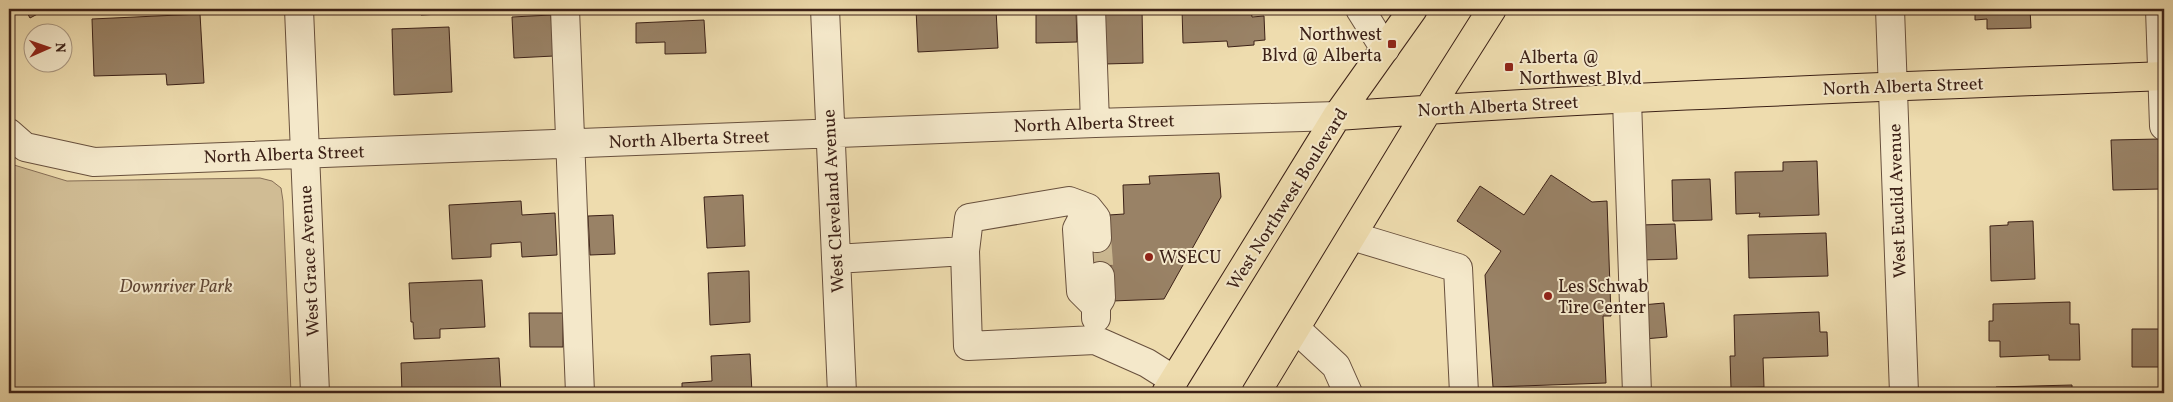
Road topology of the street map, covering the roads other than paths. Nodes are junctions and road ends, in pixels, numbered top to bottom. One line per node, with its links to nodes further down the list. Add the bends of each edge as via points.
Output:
1 (299, 9): 21 (street, West Grace Avenue)
2 (564, 9): 20 (street)
3 (824, 9): 18 (street, West Cleveland Avenue)
4 (1091, 9): 16 (street)
5 (1360, 9): 10 (street)
6 (1413, 9): 10 (main road, West Northwest Boulevard)
7 (1492, 9): 14 (main road)
8 (1890, 9): 12 (street, West Euclid Avenue)
9 (2160, 9): 11 (street)
10 (1385, 48): 15 (main road, West Northwest Boulevard)
11 (2163, 76): 12 (main road, North Alberta Street); 17 (street)
12 (1892, 85): 13 (main road, North Alberta Street); 39 (street, West Euclid Avenue)
13 (1627, 100): 14 (main road, North Alberta Street); 38 (street)
14 (1428, 110): 15 (main road, North Alberta Street); 23 (main road)
15 (1338, 116): 16 (street, North Alberta Street); 31 (main road, West Northwest Boulevard)
16 (1095, 122): 18 (street, North Alberta Street)
17 (2164, 126)
18 (829, 133): 20 (street, North Alberta Street); 26 (street, West Cleveland Avenue)
19 (17, 140): 21 (street, North Alberta Street, via 94,162)
20 (570, 144): 21 (street, North Alberta Street); 33 (street)
21 (304, 153): 32 (street, West Grace Avenue)
22 (1088, 208): 24 (street, via 1096,218); 25 (street, via 1070,201 969,218); 28 (street, via 1077,229 1081,291)
23 (1352, 236): 29 (main road); 37 (street, via 1458,268)
24 (1097, 238)
25 (965, 251): 26 (street); 30 (street, via 968,346)
26 (836, 259): 34 (street, West Cleveland Avenue)
27 (1100, 276): 28 (street, via 1101,298)
28 (1096, 306): 30 (street)
29 (1296, 330): 35 (main road); 36 (street, via 1336,366)
30 (1095, 340): 31 (street, via 1147,363)
31 (1170, 387)
32 (315, 393)
33 (580, 393)
34 (842, 393)
35 (1256, 393)
36 (1348, 393)
37 (1464, 393)
38 (1637, 393)
39 (1904, 393)

